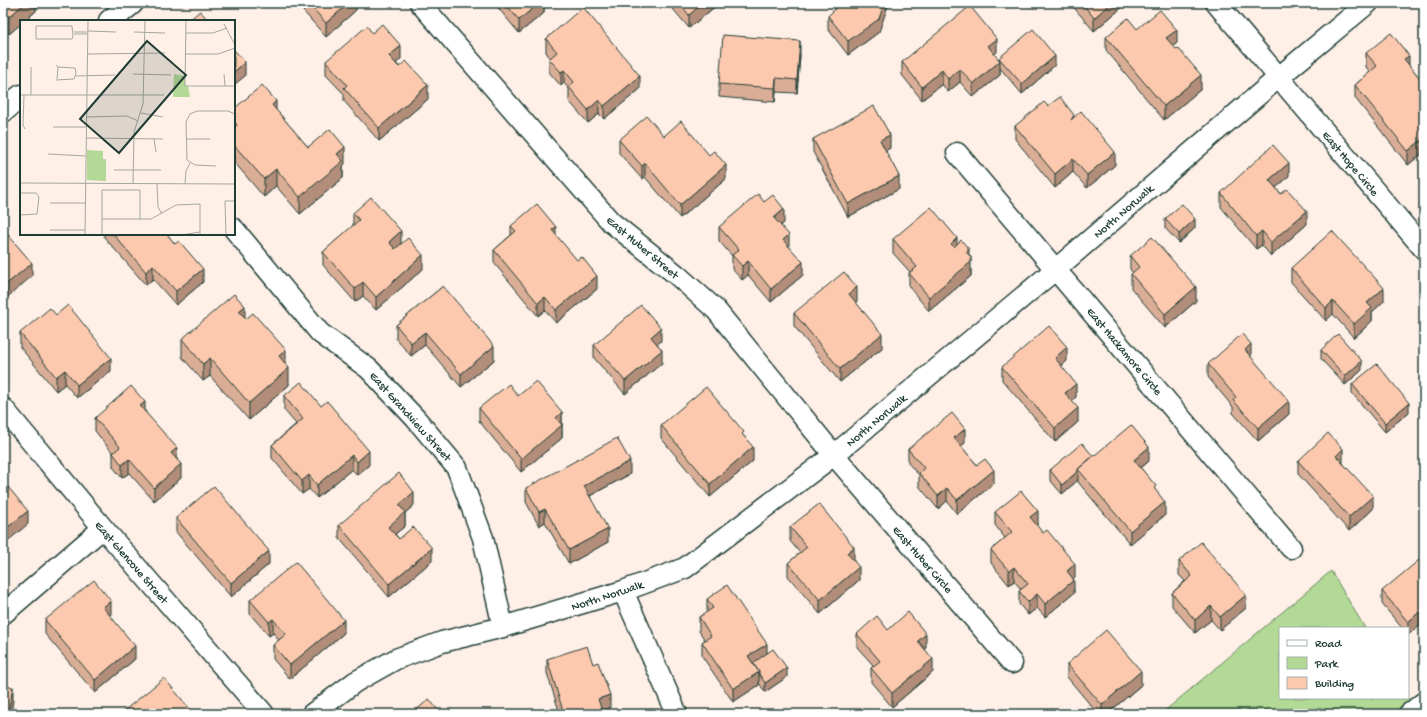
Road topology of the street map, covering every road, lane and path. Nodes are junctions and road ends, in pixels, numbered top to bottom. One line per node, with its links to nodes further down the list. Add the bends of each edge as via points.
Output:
1 (132, 3): 5 (street)
2 (420, 3): 14 (street, East Huber Street, via 611,222 716,310)
3 (1216, 3): 6 (street, East Hope Circle)
4 (1368, 3): 6 (street, North Norwalk)
5 (111, 20)
6 (1279, 77): 11 (street, East Hope Circle); 12 (street, North Norwalk)
7 (20, 97): 8 (street)
8 (3, 111)
9 (957, 154): 12 (street, East Hackamore Circle)
10 (235, 229): 19 (street, East Grandview Street, via 320,333 369,369 457,468 483,538)
11 (1424, 249)
12 (1056, 269): 14 (street, North Norwalk); 16 (street, East Hackamore Circle)
13 (3, 408): 15 (street, East Glencove Street)
14 (834, 455): 17 (street, North Norwalk, via 685,568); 20 (street, East Huber Circle)
15 (103, 528): 18 (street); 22 (street, East Glencove Street)
16 (1291, 548)
17 (623, 592): 19 (street, North Norwalk); 24 (street)
18 (3, 614)
19 (503, 627): 23 (street, North Norwalk, via 442,642 396,659 355,682)
20 (1012, 663)
21 (1424, 702): 25 (street)
22 (264, 714)
23 (312, 714)
24 (677, 714)
25 (1409, 714)

